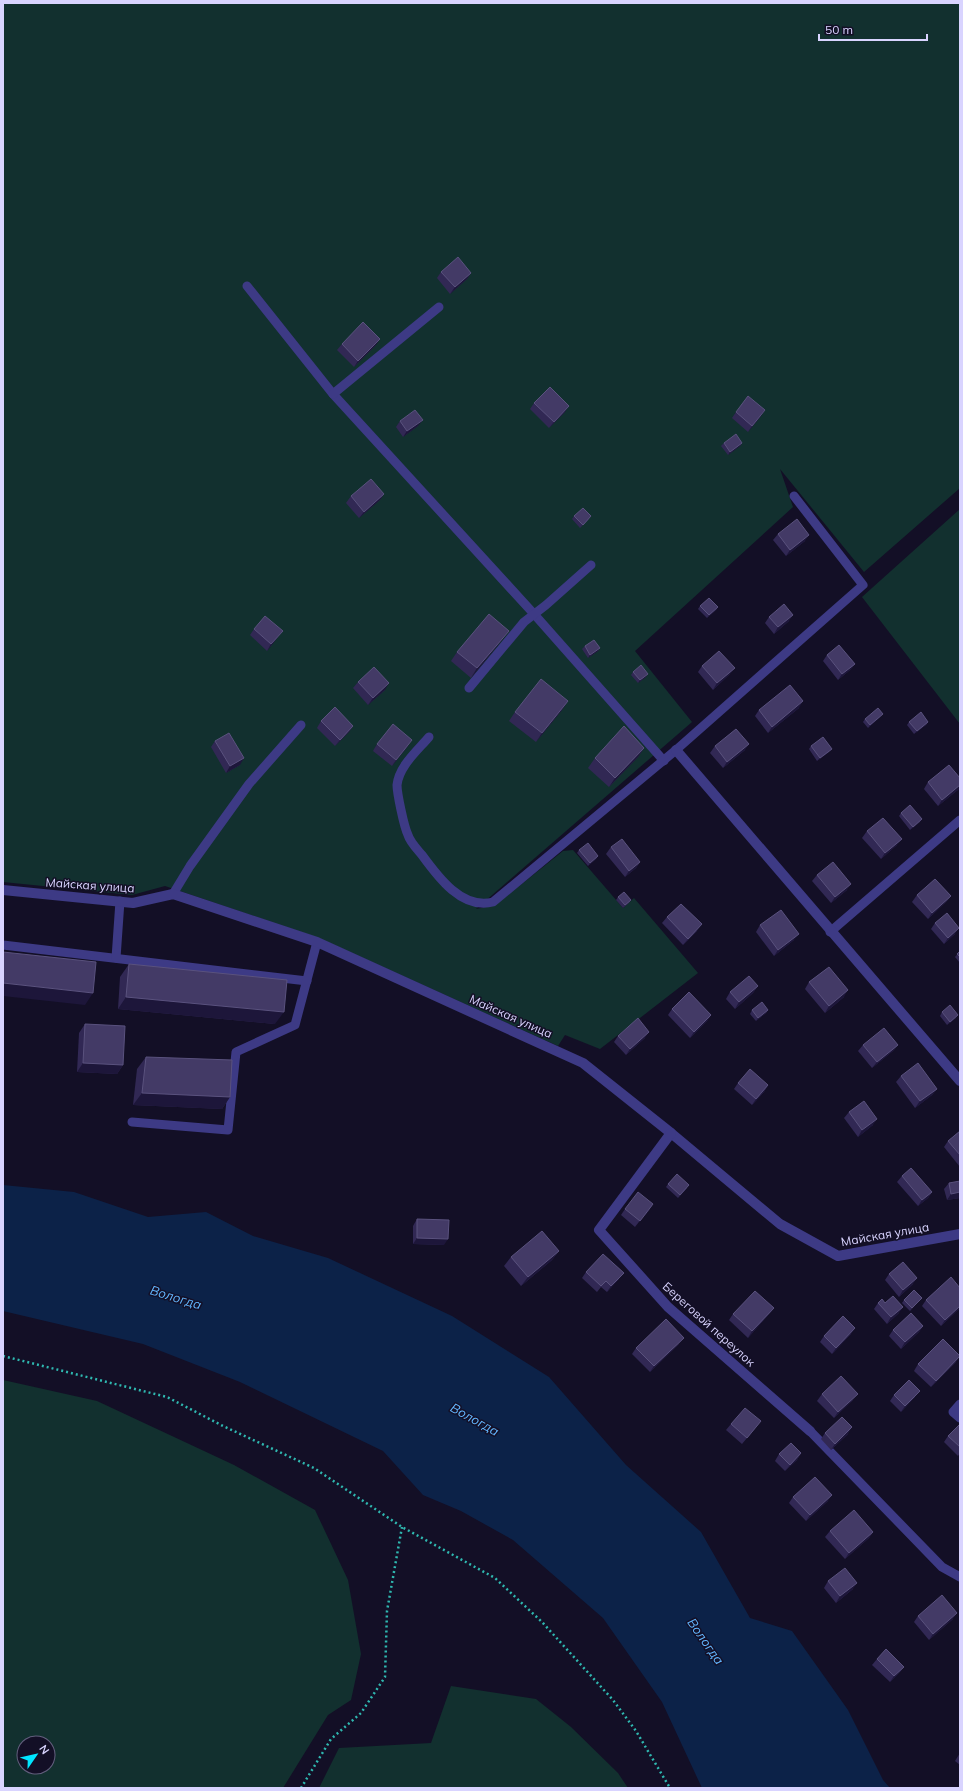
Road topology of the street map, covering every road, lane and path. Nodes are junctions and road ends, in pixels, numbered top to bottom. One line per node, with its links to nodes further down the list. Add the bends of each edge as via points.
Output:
1 (247, 286): 3 (lane)
2 (439, 307): 3 (lane)
3 (333, 394): 6 (lane)
4 (794, 496): 10 (lane, via 863,585)
5 (591, 565): 6 (lane)
6 (534, 614): 7 (lane, via 524,622); 11 (lane)
7 (469, 688)
8 (301, 725): 14 (lane, via 249,784)
9 (429, 737): 11 (lane, via 404,766 397,784 408,836 438,878 457,893 476,903 485,904 493,902 508,891)
10 (676, 750): 11 (lane); 16 (street)
11 (664, 760)
12 (960, 820): 16 (lane)
13 (3, 890): 15 (street, Майская улица)
14 (173, 894): 15 (street, Майская улица, via 133,903); 17 (street, Майская улица)
15 (120, 902): 19 (lane)
16 (830, 932): 21 (street)
17 (317, 942): 20 (lane); 23 (street, Майская улица, via 583,1063)
18 (3, 945): 19 (lane)
19 (116, 958): 20 (lane)
20 (307, 981): 22 (lane, via 295,1025 236,1052 228,1130)
21 (960, 1081)
22 (132, 1122)
23 (671, 1133): 24 (street, Майская улица, via 780,1224 838,1256); 28 (street, Береговой переулок, via 599,1230 668,1307)
24 (960, 1234)
25 (3, 1356): 29 (path, via 167,1397 314,1468)
26 (960, 1404): 27 (lane, via 953,1412)
27 (960, 1418)
28 (810, 1431): 30 (lane, via 942,1568)
29 (402, 1527): 31 (path, via 387,1611 385,1678 361,1713 331,1739); 32 (path, via 495,1578 542,1622 613,1700 636,1731)
30 (960, 1577)
31 (301, 1788)
32 (670, 1788)

